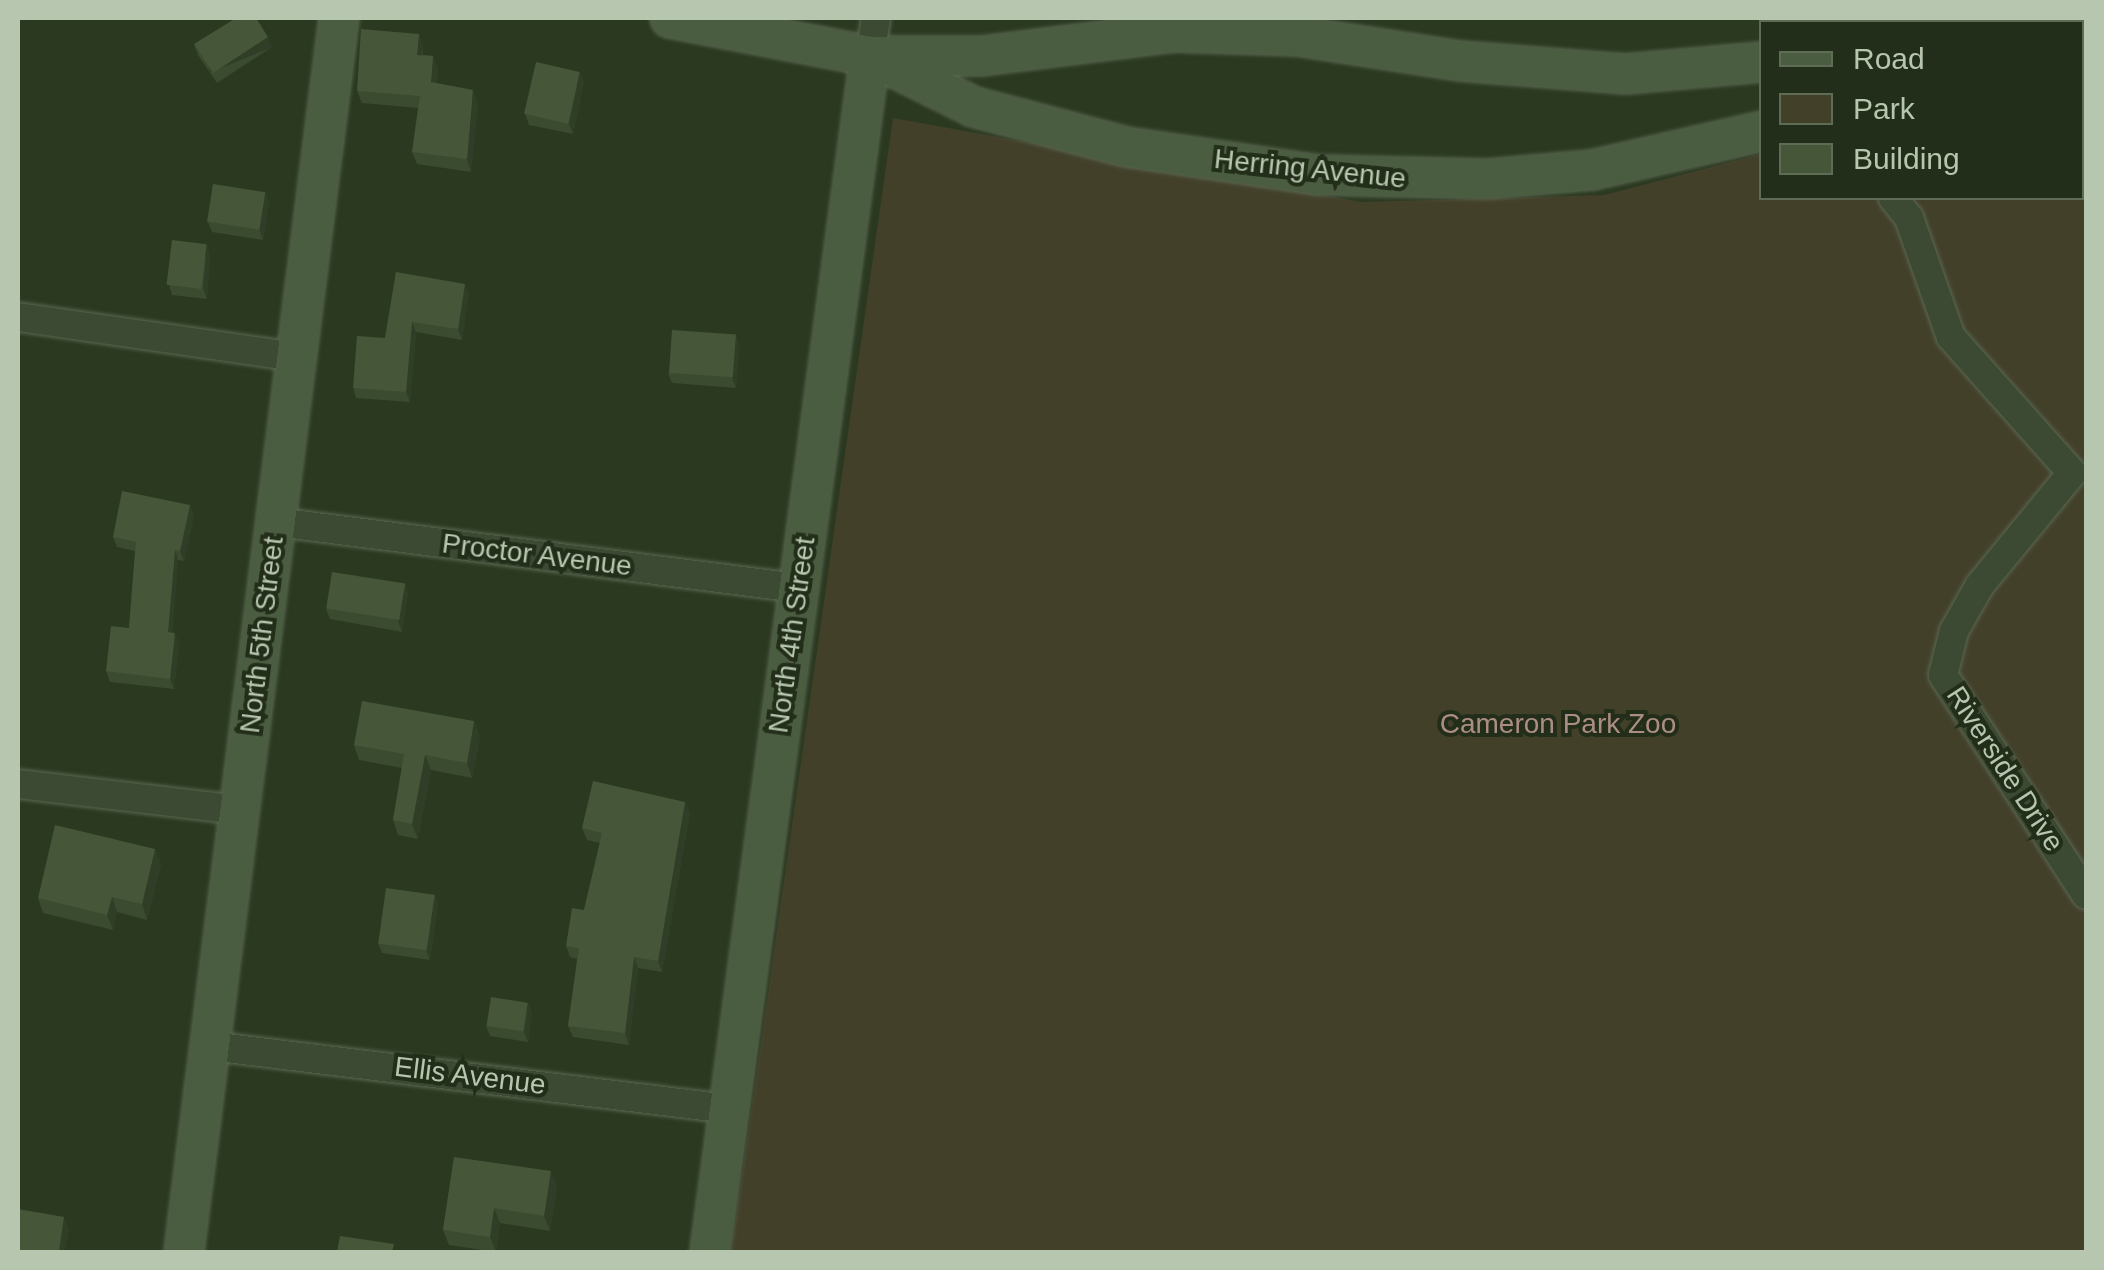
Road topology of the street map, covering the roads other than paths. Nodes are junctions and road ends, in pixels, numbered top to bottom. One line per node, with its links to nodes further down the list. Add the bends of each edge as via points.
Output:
1 (339, 18): 9 (main road, North 5th Street)
2 (670, 18): 4 (main road, Herring Avenue)
3 (876, 18): 4 (street, North 4th Street)
4 (870, 56): 5 (main road, Herring Avenue, via 982,56 1174,32 1297,36 1460,61 1625,74); 6 (main road, Herring Avenue, via 974,107 1126,147 1317,174 1430,180 1592,170); 11 (main road, North 4th Street)
5 (1759, 62)
6 (1759, 132)
7 (1895, 200): 14 (street, Riverside Drive, via 1909,218 1951,337 2072,473 1980,586 1954,631 1943,674)
8 (18, 317): 9 (street)
9 (297, 357): 10 (main road, North 5th Street)
10 (276, 522): 11 (street, Proctor Avenue); 13 (main road, North 5th Street)
11 (798, 588): 16 (main road, North 4th Street)
12 (18, 784): 13 (street)
13 (240, 810): 15 (main road, North 5th Street)
14 (2086, 894)
15 (210, 1046): 16 (street, Ellis Avenue); 17 (main road, North 5th Street)
16 (729, 1109): 18 (main road, North 4th Street)
17 (184, 1252)
18 (710, 1252)

